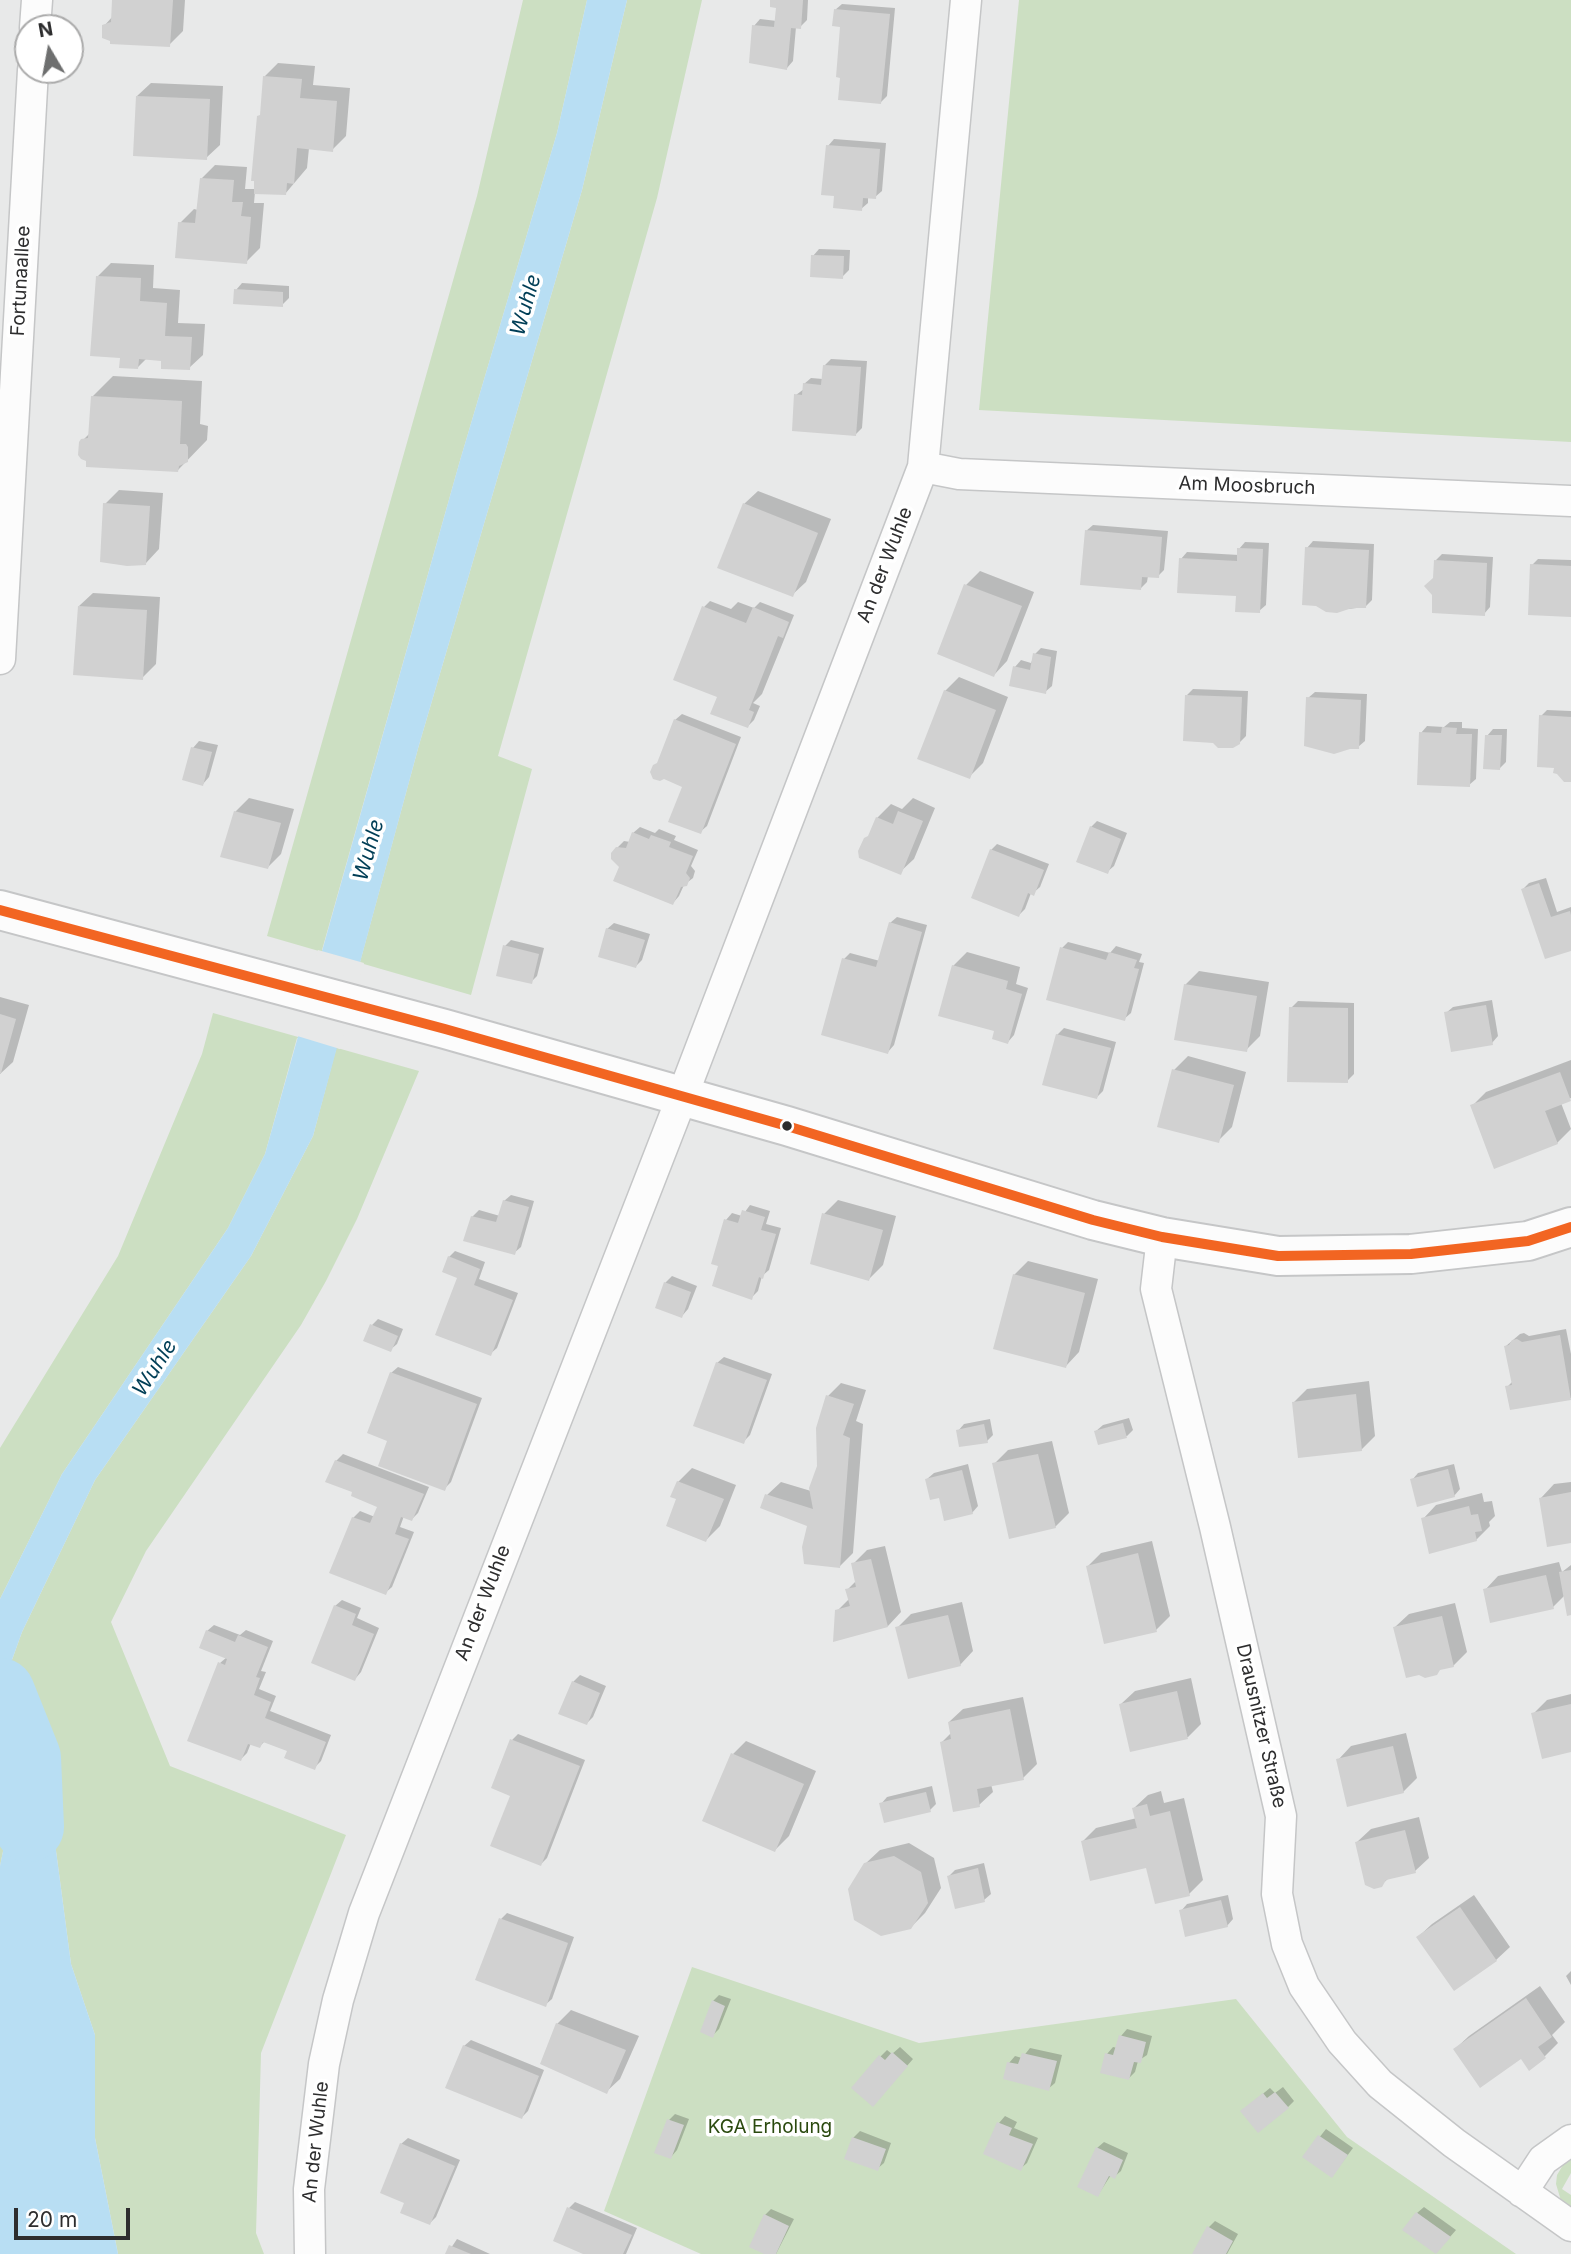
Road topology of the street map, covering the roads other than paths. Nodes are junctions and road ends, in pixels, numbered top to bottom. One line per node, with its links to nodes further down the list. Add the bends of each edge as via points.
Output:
1 (966, 0): 3 (street, An der Wuhle)
2 (32, 84): 5 (street, Fortunaallee)
3 (923, 467): 4 (street, Am Moosbruch, via 959,474); 7 (street, An der Wuhle)
4 (1571, 501)
5 (0, 659)
6 (0, 910): 7 (street)
7 (682, 1097): 9 (street); 13 (street, An der Wuhle, via 364,1913 324,2064 309,2189)
8 (1571, 1227): 9 (street, via 1528,1241 1398,1254 1278,1256)
9 (1161, 1237): 11 (street, Drausnitzer Straße, via 1156,1289 1281,1815 1278,1894 1287,1944 1311,1998 1380,2084)
10 (1571, 2140): 11 (street, via 1544,2160)
11 (1522, 2192): 12 (street, Drausnitzer Straße)
12 (1571, 2225)
13 (310, 2254)

